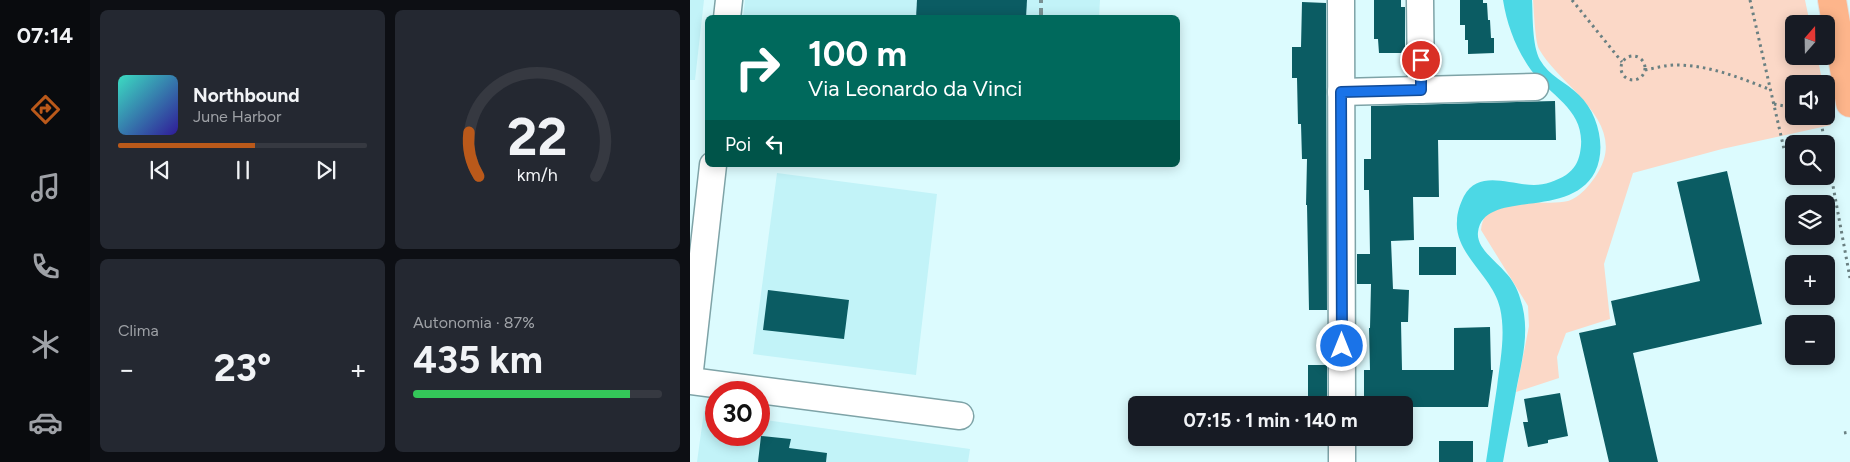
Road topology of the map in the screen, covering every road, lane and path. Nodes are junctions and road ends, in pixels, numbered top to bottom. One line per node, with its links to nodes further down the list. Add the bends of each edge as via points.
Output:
1 (729, 0): 7 (street)
2 (1341, 0): 13 (street)
3 (1420, 0): 11 (street)
4 (1572, 0): 8 (path)
5 (1750, 0): 12 (path)
6 (1832, 0): 14 (main road)
7 (727, 15)
8 (1622, 62): 9 (path, via 1629,56 1638,56); 9 (path, via 1621,72 1629,79 1639,78)
9 (1645, 70): 12 (path, via 1675,65 1706,68)
10 (1535, 87): 11 (street)
11 (1421, 90): 13 (street)
12 (1771, 90): 15 (path)
13 (1341, 92): 23 (street)
14 (1850, 103)
15 (1774, 104): 16 (path); 17 (path)
16 (1785, 106)
17 (1784, 149)
18 (713, 167): 21 (street)
19 (1833, 185): 20 (path)
20 (1850, 278)
21 (690, 370)
22 (690, 381): 24 (street)
23 (1342, 396)
24 (960, 416)
25 (1850, 432): 26 (path)
26 (1844, 433)
27 (1342, 446): 28 (street)
28 (1342, 462)

